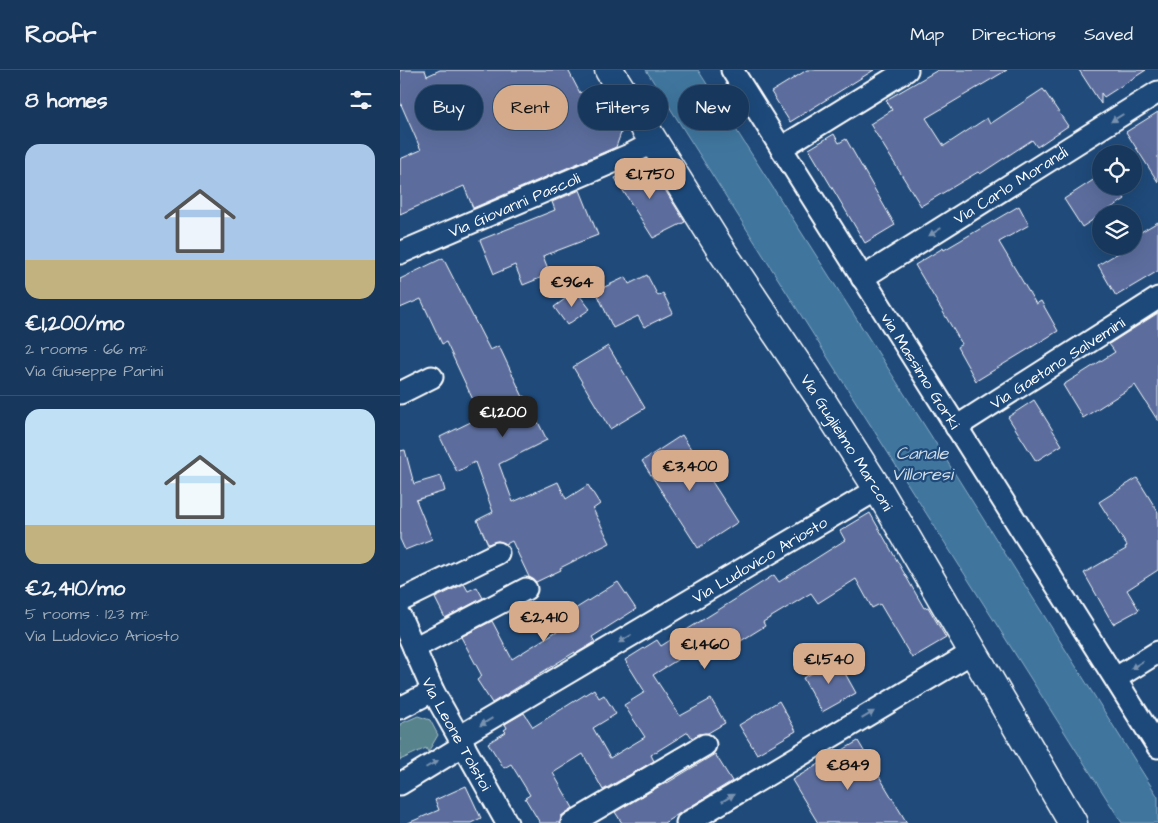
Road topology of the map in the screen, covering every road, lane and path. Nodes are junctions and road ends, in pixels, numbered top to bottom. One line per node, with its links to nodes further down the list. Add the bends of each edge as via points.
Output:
1 (609, 70): 5 (street, Via Guglielmo Marconi)
2 (732, 70): 6 (street, via Massimo Gorki)
3 (907, 70): 6 (street)
4 (1158, 92): 8 (street, Via Carlo Morandi, one-way to 8)
5 (654, 142): 7 (street, Via Giovanni Pascoli); 13 (street, Via Guglielmo Marconi)
6 (781, 148): 8 (street, via Massimo Gorki)
7 (400, 252)
8 (862, 278): 12 (street, via Massimo Gorki)
9 (1158, 298): 12 (street, Via Gaetano Salvemini)
10 (432, 377): 11 (street)
11 (400, 393)
12 (956, 427): 21 (street, via Massimo Gorki)
13 (878, 489): 19 (street, Via Guglielmo Marconi); 24 (street, Via Ludovico Ariosto, one-way to 24)
14 (498, 552): 16 (street)
15 (526, 589): 18 (street)
16 (400, 601)
17 (400, 616): 18 (street, Via Leone Tolstoi)
18 (414, 648): 22 (street, Via Leone Tolstoi)
19 (973, 652): 30 (street, one-way to 19); 31 (street, Via Guglielmo Marconi)
20 (1158, 652): 21 (street, one-way to 21)
21 (1116, 678): 26 (street, via Massimo Gorki)
22 (433, 690): 23 (street); 24 (street, Via Leone Tolstoi)
23 (400, 708)
24 (462, 741): 27 (street, Via Ludovico Ariosto, one-way to 24); 28 (street, Via Leone Tolstoi)
25 (705, 745): 29 (street)
26 (1158, 747)
27 (400, 784)
28 (506, 823)
29 (572, 823)
30 (687, 823)
31 (1073, 823)

